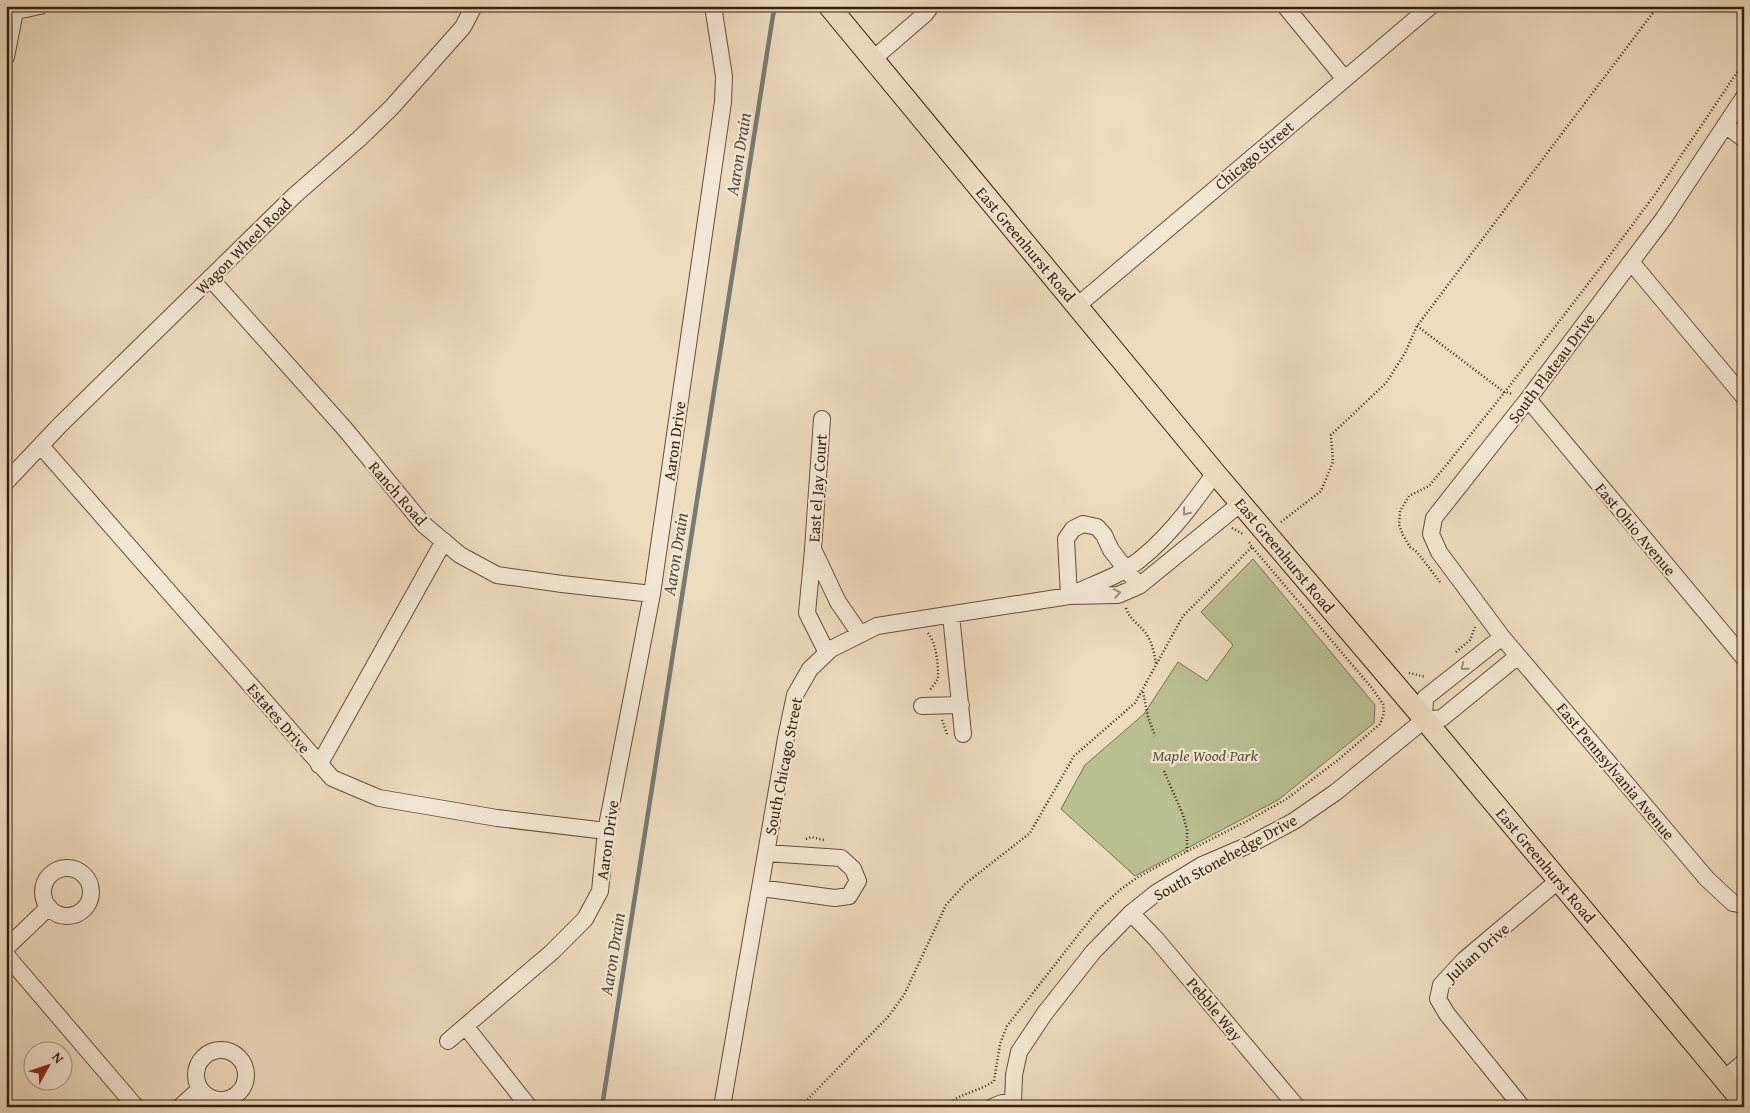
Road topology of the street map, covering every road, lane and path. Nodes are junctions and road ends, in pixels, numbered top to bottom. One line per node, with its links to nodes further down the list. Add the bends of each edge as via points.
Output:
1 (40, 6): 9 (street)
2 (474, 6): 17 (street, Wagon Wheel Road, via 463,27 392,108 295,195)
3 (713, 6): 34 (street, Aaron Drive, via 724,76 723,102)
4 (829, 6): 11 (main road, East Greenhurst Road)
5 (931, 6): 11 (street)
6 (1284, 6): 12 (street)
7 (1432, 6): 12 (street, Chicago Street)
8 (1658, 6): 19 (path)
9 (16, 8): 10 (street)
10 (6, 57)
11 (873, 59): 18 (main road, East Greenhurst Road)
12 (1344, 78): 18 (street, Chicago Street)
13 (1744, 97): 14 (street, South Plateau Drive)
14 (1726, 125): 15 (street); 16 (street, South Plateau Drive)
15 (1744, 139)
16 (1631, 262): 20 (street); 21 (street, South Plateau Drive)
17 (210, 278): 23 (street, Wagon Wheel Road); 29 (street, Ranch Road, via 423,524)
18 (1077, 306): 24 (main road, East Greenhurst Road)
19 (1417, 326): 21 (path, via 1504,392); 28 (path, via 1406,353 1386,383 1331,435 1333,462 1320,491)
20 (1744, 397)
21 (1528, 399): 40 (street, South Plateau Drive, via 1434,518 1431,534 1439,552); 43 (street, East Ohio Avenue)
22 (822, 419): 31 (street, East el Jay Court)
23 (41, 446): 25 (street, Wagon Wheel Road); 52 (street, Estates Drive)
24 (1215, 473): 26 (main road, East Greenhurst Road); 32 (street, South Chicago Street, one-way to 32, via 1178,523)
25 (6, 482)
26 (1241, 503): 28 (main road, East Greenhurst Road); 33 (street, South Chicago Street)
27 (1231, 527): 30 (path, via 1247,536)
28 (1268, 533): 30 (path); 49 (main road, East Greenhurst Road)
29 (444, 541): 34 (street, Ranch Road, via 460,555 497,575); 52 (street)
30 (1252, 547): 44 (path, via 1183,616); 58 (path, via 1371,687 1384,713 1380,724 1300,790)
31 (813, 549): 39 (street, East el Jay Court, via 838,602); 41 (street, via 807,613)
32 (1126, 570): 33 (street); 36 (street, South Chicago Street); 36 (street, via 1097,527 1083,524 1073,529 1066,539)
33 (1139, 586): 35 (street, South Chicago Street)
34 (652, 594): 54 (street, Aaron Drive)
35 (1118, 595): 36 (street, South Chicago Street, one-way to 35); 44 (path, via 1129,617 1145,631)
36 (1069, 596): 37 (street, South Chicago Street)
37 (952, 615): 39 (street, South Chicago Street, via 877,626); 47 (street)
38 (925, 630): 46 (path, via 932,638 938,679)
39 (860, 634): 41 (street, South Chicago Street)
40 (1502, 636): 42 (street, East Pennsylvania Avenue); 49 (street, one-way to 49, via 1425,698)
41 (826, 653): 57 (street, South Chicago Street, via 810,669 795,695)
42 (1518, 656): 49 (street, South Stonehedge Drive, via 1442,718); 61 (street, East Pennsylvania Avenue, via 1707,879)
43 (1744, 658)
44 (1156, 664): 45 (path)
45 (1142, 690): 50 (path); 77 (path, via 1135,703 1074,756 1030,833 965,884 946,905 904,995 888,1017)
46 (922, 698): 47 (street)
47 (961, 706): 51 (street)
48 (937, 717): 51 (path)
49 (1424, 720): 59 (main road, East Greenhurst Road); 63 (street, South Stonehedge Drive, via 1336,792 1294,821 1202,865 1156,892)
50 (1155, 736)
51 (956, 737)
52 (319, 765): 54 (street, Estates Drive, via 332,778 379,798 497,818)
53 (1164, 772): 58 (path, via 1183,815)
54 (606, 831): 66 (street, Aaron Drive, via 600,891 585,919)
55 (805, 840): 56 (path, via 810,837)
56 (826, 841)
57 (766, 852): 60 (street, South Chicago Street); 60 (street, via 841,858 858,881 850,896 835,898)
58 (1187, 852): 78 (path, via 1138,877 1097,911 1007,1026 1000,1044 994,1081)
59 (1559, 880): 69 (main road, East Greenhurst Road); 81 (street, Julian Drive, via 1464,960 1441,985 1438,999)
60 (760, 888): 76 (street, South Chicago Street)
61 (1738, 904)
62 (49, 907): 64 (street)
63 (1131, 913): 72 (street, South Stonehedge Drive, via 1093,952 1019,1052 1014,1075); 80 (street, Pebble Way)
64 (6, 948)
65 (6, 955): 73 (street)
66 (466, 1027): 67 (street, Aaron Drive); 75 (street)
67 (448, 1041)
68 (1744, 1062): 69 (street)
69 (1724, 1079): 71 (main road, East Greenhurst Road)
70 (200, 1089): 74 (street)
71 (1744, 1103)
72 (1017, 1105): 79 (street, South Stonehedge Drive, via 1002,1103)
73 (136, 1107)
74 (180, 1107)
75 (529, 1107)
76 (722, 1107)
77 (800, 1107)
78 (945, 1107)
79 (992, 1107)
80 (1297, 1107)
81 (1522, 1107)

